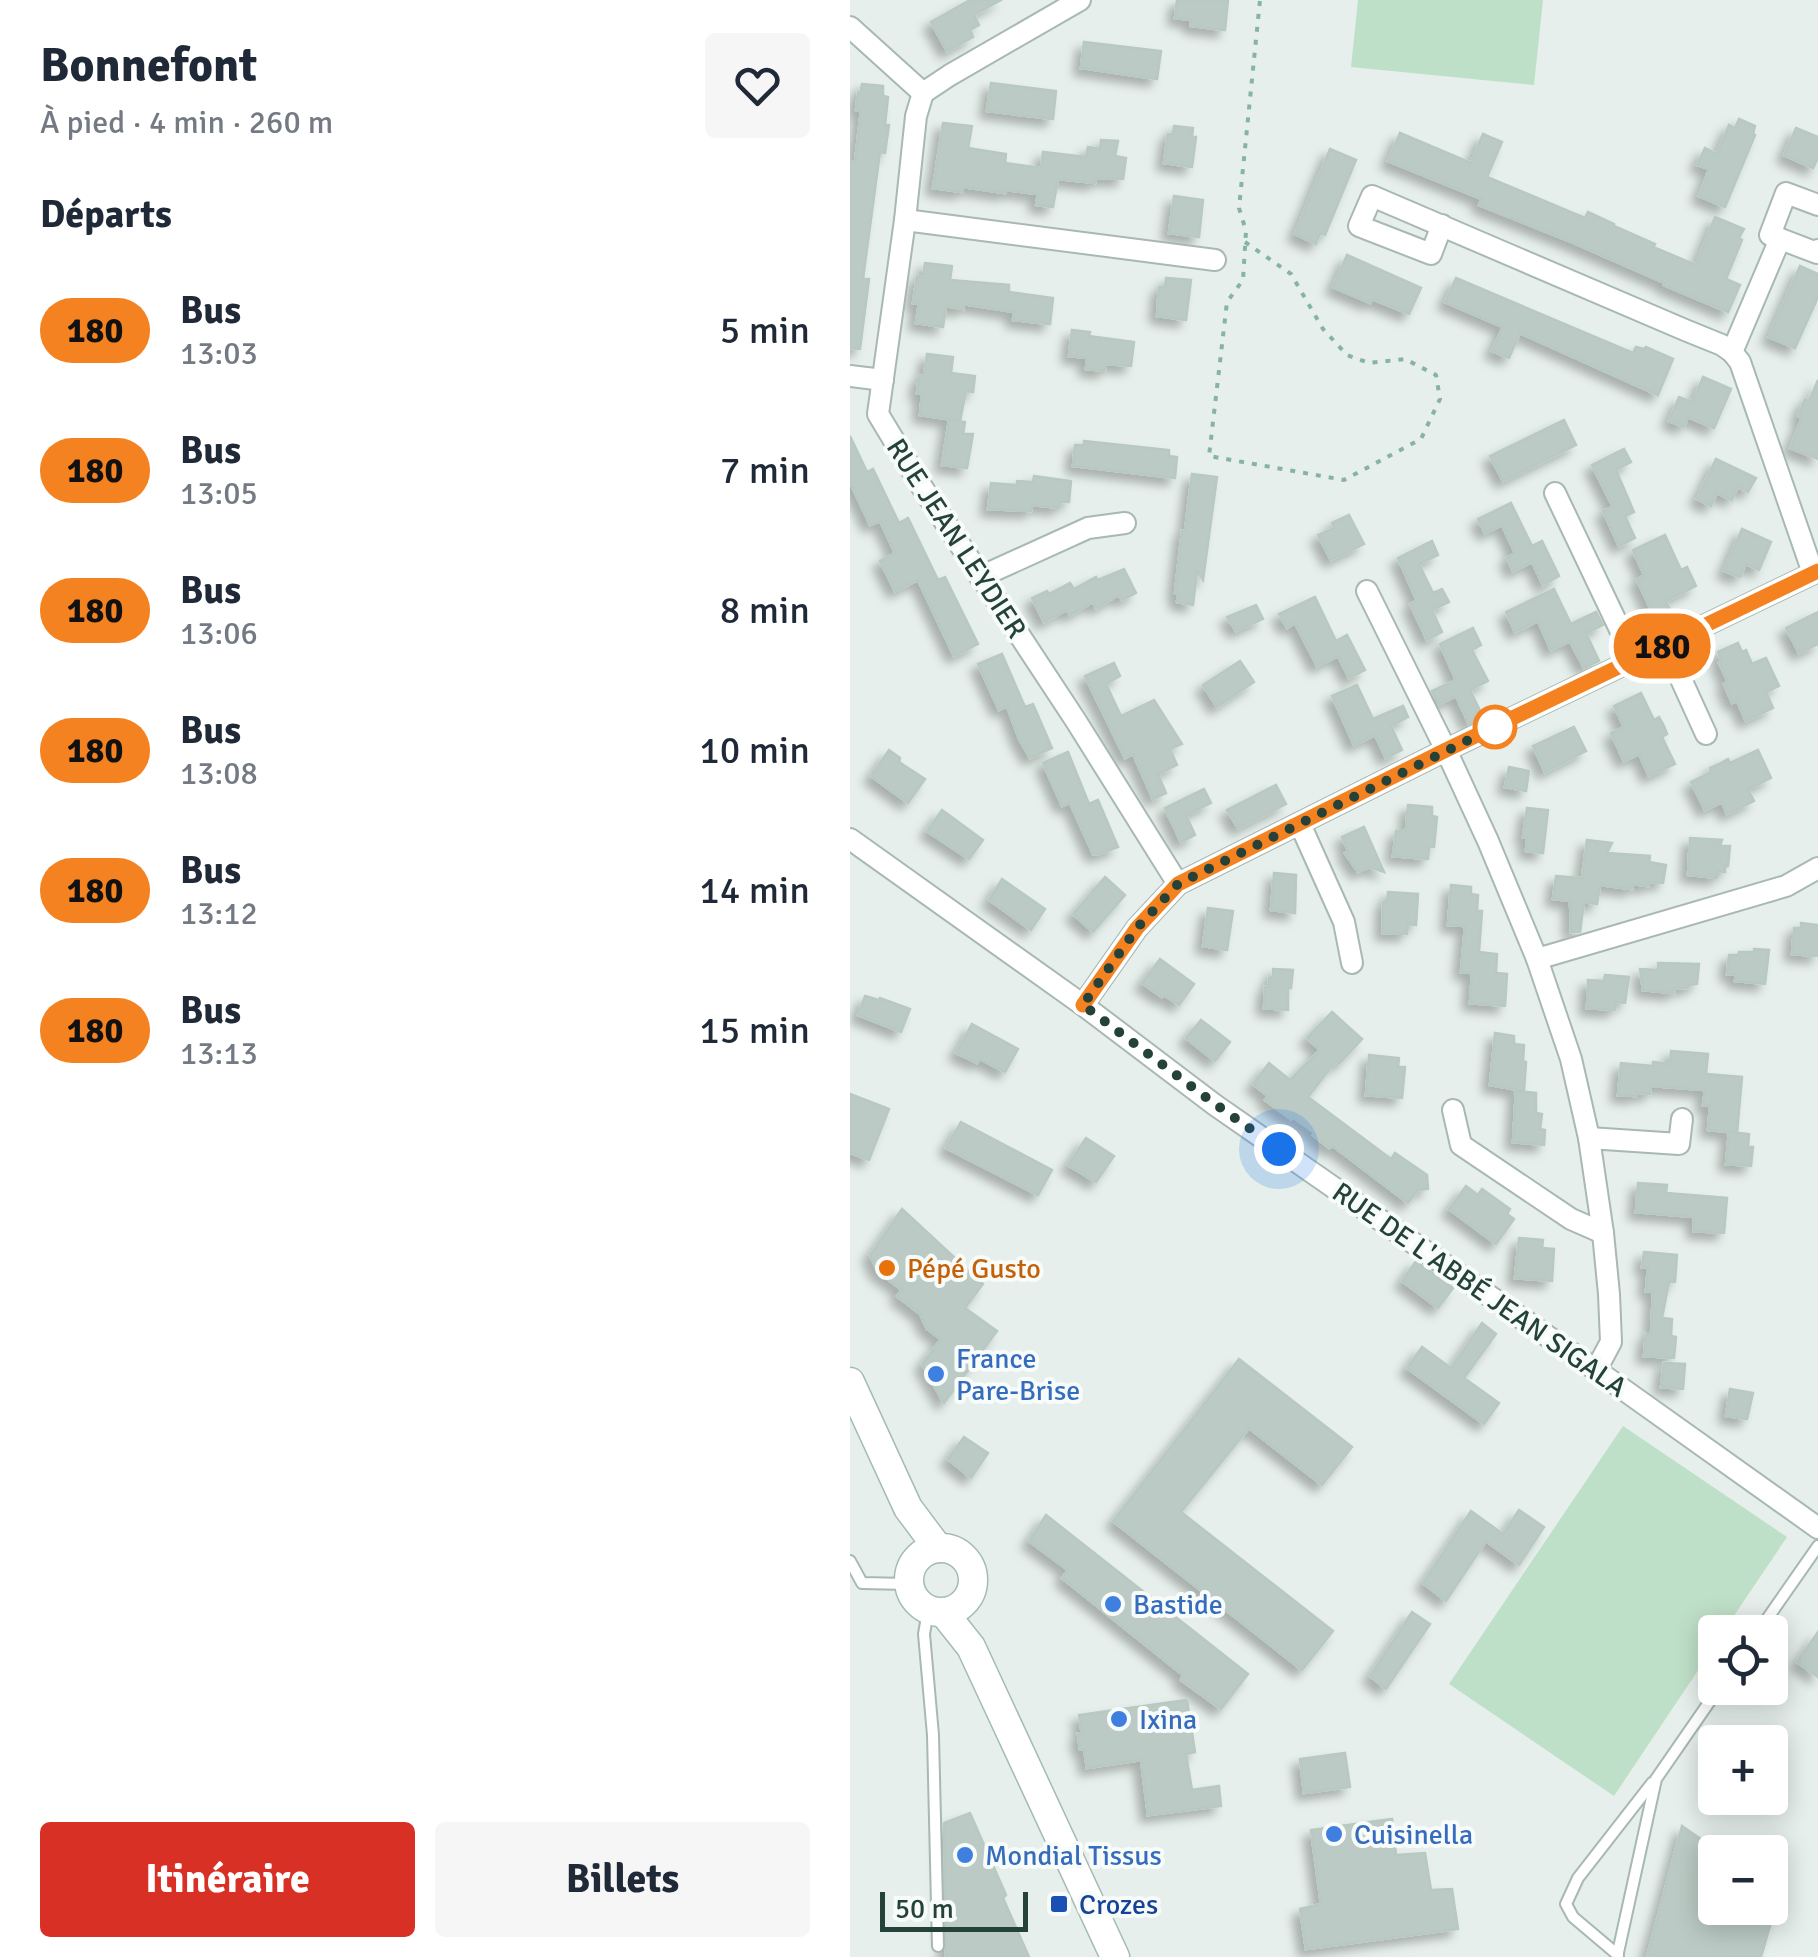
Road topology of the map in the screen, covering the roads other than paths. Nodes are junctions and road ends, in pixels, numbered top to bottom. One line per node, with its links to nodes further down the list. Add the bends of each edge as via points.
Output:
1 (1080, 0): 3 (street)
2 (850, 27): 3 (street)
3 (924, 93): 5 (street, RUE JEAN LEYDIER)
4 (1818, 205): 7 (street, via 1786,193 1770,236)
5 (905, 220): 9 (street); 12 (street, RUE JEAN LEYDIER)
6 (1442, 225): 10 (street)
7 (1780, 239): 8 (street); 10 (street)
8 (1818, 250)
9 (1215, 260)
10 (1732, 352): 15 (street)
11 (850, 376): 12 (street)
12 (883, 380): 16 (street, RUE JEAN LEYDIER, via 878,414)
13 (1555, 493): 19 (street)
14 (1125, 523): 16 (street, via 1088,528)
15 (1815, 572): 18 (street)
16 (980, 577): 25 (street, RUE JEAN LEYDIER)
17 (1368, 592): 21 (street)
18 (1665, 644): 19 (street); 20 (street)
19 (1634, 660): 21 (street)
20 (1706, 734)
21 (1446, 750): 22 (street); 26 (street)
22 (1300, 824): 25 (street); 27 (street, via 1344,922)
23 (850, 839): 28 (street, RUE DE L'ABBÉ JEAN SIGALA)
24 (1818, 868): 26 (street, via 1786,886)
25 (1178, 884): 28 (street, via 1137,928)
26 (1537, 959): 31 (street)
27 (1352, 962)
28 (1083, 1005): 33 (street, RUE DE L'ABBÉ JEAN SIGALA)
29 (1453, 1110): 32 (street, via 1461,1145 1571,1219)
30 (1682, 1119): 31 (street, via 1679,1144)
31 (1590, 1138): 32 (street)
32 (1603, 1232): 33 (street, via 1611,1342)
33 (1596, 1370): 36 (street, RUE DE L'ABBÉ JEAN SIGALA)
34 (850, 1382): 35 (main road)
35 (908, 1508): 38 (main road); 40 (main road)
36 (1818, 1528)
37 (1818, 1546): 43 (lane)
38 (938, 1548): 40 (main road, via 920,1554); 41 (main road, via 968,1561)
39 (850, 1562): 40 (lane, via 862,1583)
40 (909, 1577): 42 (main road, via 916,1601)
41 (971, 1594): 42 (main road, via 960,1607); 44 (main road)
42 (936, 1612): 44 (main road); 47 (lane, via 924,1634)
43 (1770, 1615)
44 (971, 1647): 49 (main road)
45 (1708, 1705): 46 (lane)
46 (1656, 1779): 48 (lane); 48 (lane, via 1578,1878 1566,1904)
47 (938, 1946)
48 (1618, 1956)
49 (1115, 1957)

